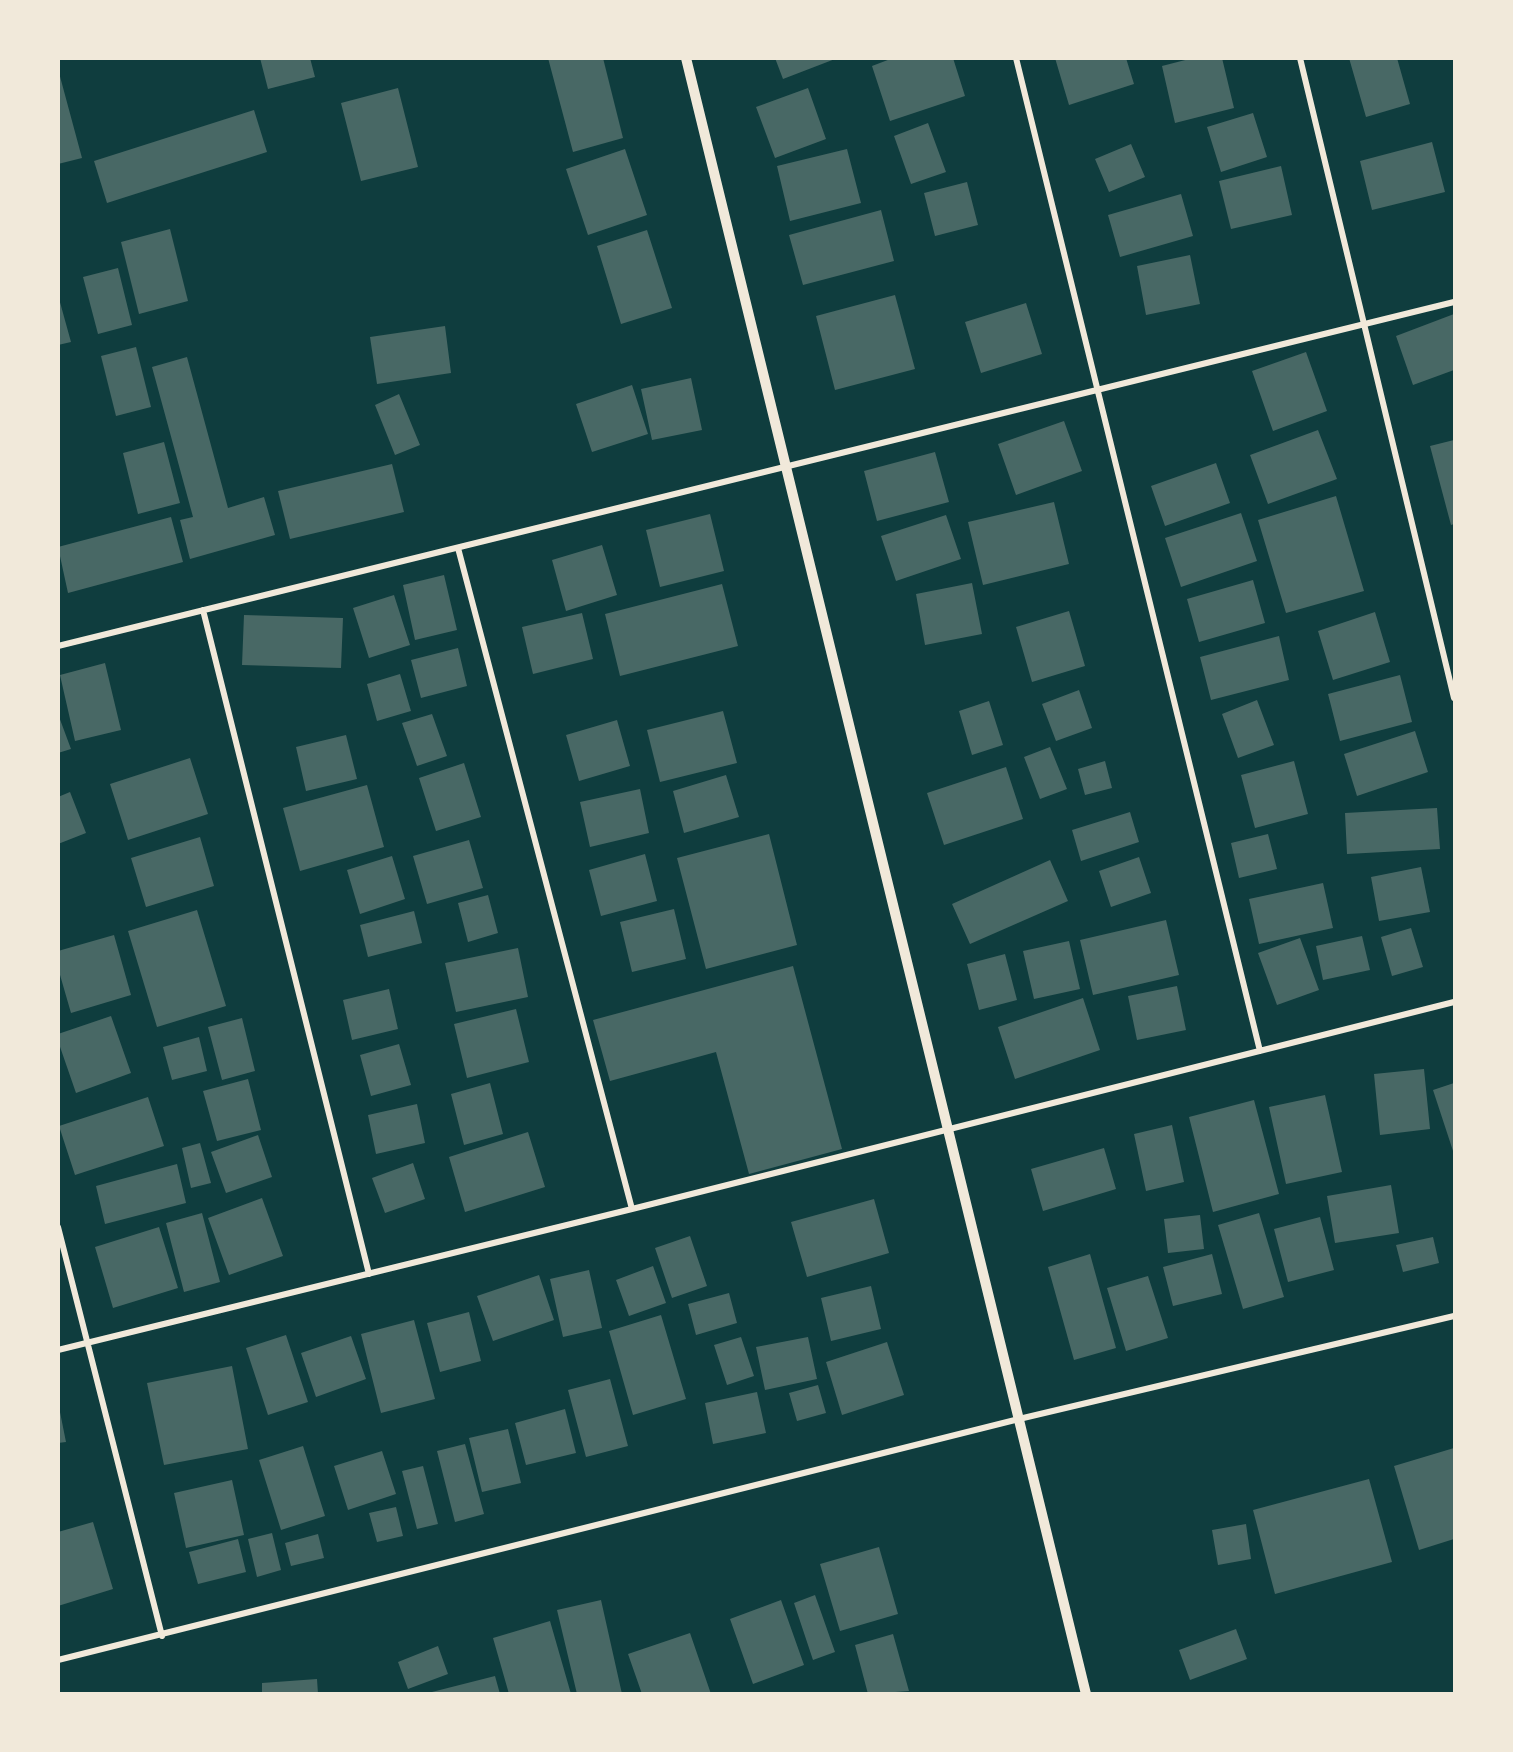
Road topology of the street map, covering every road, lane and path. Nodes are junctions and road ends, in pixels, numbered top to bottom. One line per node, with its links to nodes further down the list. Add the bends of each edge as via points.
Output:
1 (686, 58): 7 (street)
2 (1016, 58): 6 (street)
3 (1300, 58): 5 (street)
4 (1455, 302): 5 (street)
5 (1364, 324): 6 (street); 11 (street)
6 (1097, 391): 7 (street); 13 (street)
7 (786, 468): 8 (street); 14 (street)
8 (458, 548): 9 (street); 15 (street)
9 (203, 610): 10 (street); 17 (street)
10 (58, 646)
11 (1455, 698)
12 (1455, 1002): 13 (street)
13 (1260, 1051): 14 (street)
14 (948, 1130): 15 (street); 21 (street)
15 (632, 1209): 17 (street)
16 (58, 1227): 19 (street)
17 (369, 1274): 19 (street)
18 (1455, 1316): 21 (street)
19 (88, 1343): 20 (street); 22 (street)
20 (58, 1350)
21 (1019, 1419): 22 (street); 24 (street)
22 (162, 1636): 23 (street)
23 (58, 1660)
24 (1086, 1694)

